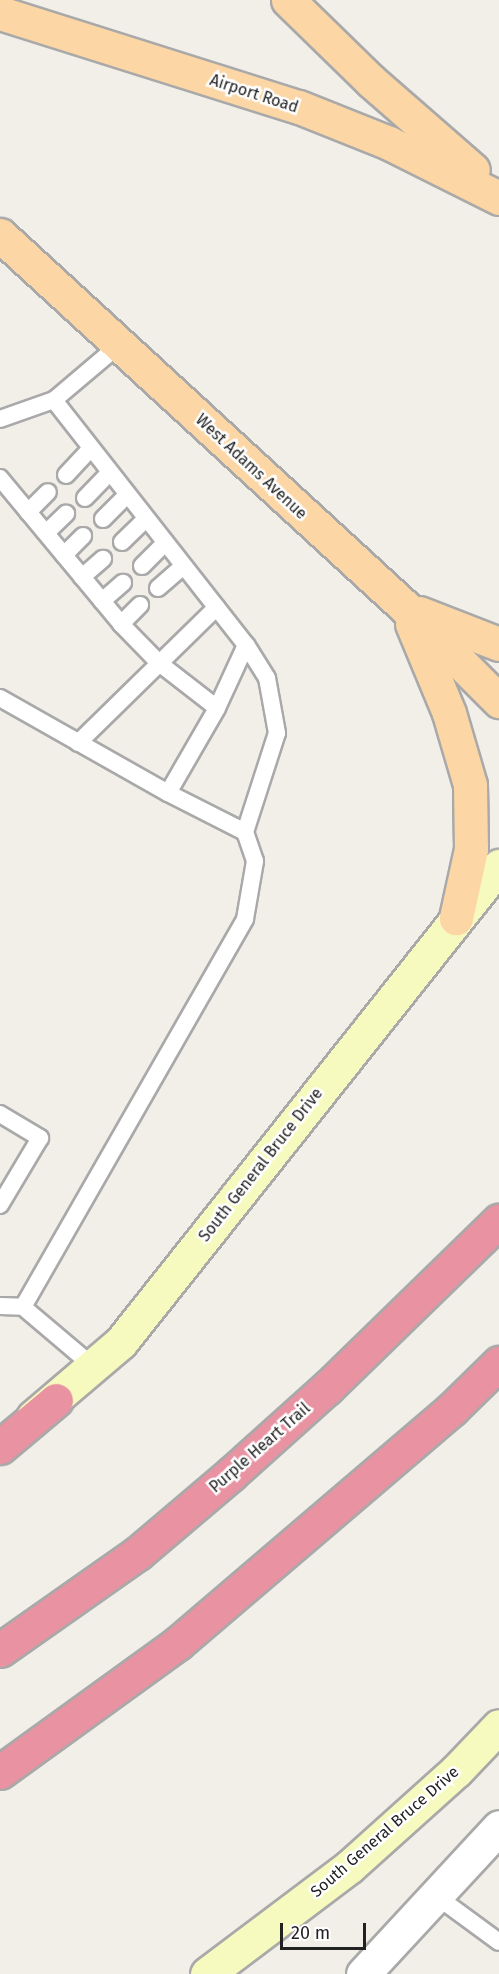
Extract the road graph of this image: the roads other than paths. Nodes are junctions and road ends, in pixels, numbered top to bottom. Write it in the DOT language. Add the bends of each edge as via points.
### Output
graph roads {
  1 [pos="288,0"];
  2 [pos="0,13"];
  3 [pos="499,193"];
  4 [pos="499,198"];
  5 [pos="2,244"];
  6 [pos="119,345"];
  7 [pos="54,400"];
  8 [pos="0,419"];
  9 [pos="90,449"];
  10 [pos="109,473"];
  11 [pos="66,475"];
  12 [pos="0,478"];
  13 [pos="48,492"];
  14 [pos="127,495"];
  15 [pos="85,498"];
  16 [pos="28,512"];
  17 [pos="66,514"];
  18 [pos="103,519"];
  19 [pos="146,519"];
  20 [pos="46,533"];
  21 [pos="83,536"];
  22 [pos="122,542"];
  23 [pos="165,543"];
  24 [pos="64,555"];
  25 [pos="103,559"];
  26 [pos="142,566"];
  27 [pos="183,566"];
  28 [pos="82,577"];
  29 [pos="123,583"];
  30 [pos="158,588"];
  31 [pos="102,601"];
  32 [pos="140,606"];
  33 [pos="217,607"];
  34 [pos="406,608"];
  35 [pos="121,624"];
  36 [pos="499,644"];
  37 [pos="246,645"];
  38 [pos="159,663"];
  39 [pos="0,698"];
  40 [pos="499,701"];
  41 [pos="217,708"];
  42 [pos="78,743"];
  43 [pos="168,793"];
  44 [pos="245,832"];
  45 [pos="499,866"];
  46 [pos="499,897"];
  47 [pos="456,918"];
  48 [pos="0,1114"];
  49 [pos="0,1205"];
  50 [pos="499,1221"];
  51 [pos="0,1306"];
  52 [pos="23,1307"];
  53 [pos="499,1363"];
  54 [pos="94,1367"];
  55 [pos="56,1400"];
  56 [pos="0,1442"];
  57 [pos="0,1447"];
  58 [pos="0,1650"];
  59 [pos="499,1726"];
  60 [pos="0,1772"];
  61 [pos="497,1832"];
  62 [pos="435,1895"];
  63 [pos="499,1942"];
  64 [pos="207,1974"];
  65 [pos="363,1974"];
  1 -- 3 [label="main road" via="371,81"];
  2 -- 4 [label="main road, Airport Road" via="299,107 389,143"];
  5 -- 6 [label="main road, West Adams Avenue"];
  6 -- 7 [label="lane"];
  6 -- 34 [label="main road, West Adams Avenue"];
  7 -- 8 [label="lane"];
  7 -- 9 [label="lane"];
  9 -- 10 [label="lane"];
  9 -- 11 [label="lane"];
  10 -- 14 [label="lane"];
  10 -- 15 [label="lane"];
  12 -- 16 [label="lane"];
  13 -- 16 [label="lane"];
  14 -- 18 [label="lane"];
  14 -- 19 [label="lane"];
  16 -- 20 [label="lane"];
  17 -- 20 [label="lane"];
  19 -- 22 [label="lane"];
  19 -- 23 [label="lane"];
  20 -- 24 [label="lane"];
  21 -- 24 [label="lane"];
  23 -- 26 [label="lane"];
  23 -- 27 [label="lane"];
  24 -- 28 [label="lane"];
  25 -- 28 [label="lane"];
  27 -- 30 [label="lane"];
  27 -- 33 [label="lane"];
  28 -- 31 [label="lane"];
  29 -- 31 [label="lane"];
  31 -- 35 [label="lane"];
  32 -- 35 [label="lane"];
  33 -- 37 [label="lane"];
  33 -- 38 [label="lane"];
  34 -- 36 [label="main road"];
  34 -- 40 [label="main road, West Adams Avenue"];
  34 -- 47 [label="main road" via="449,712 470,785 471,849"];
  35 -- 38 [label="lane"];
  37 -- 41 [label="lane"];
  37 -- 44 [label="lane" via="267,678 277,733"];
  38 -- 41 [label="lane"];
  38 -- 42 [label="lane"];
  39 -- 42 [label="lane"];
  41 -- 43 [label="lane"];
  42 -- 43 [label="lane"];
  43 -- 44 [label="lane"];
  44 -- 52 [label="lane" via="255,861 244,919"];
  45 -- 47 [label="main road, South General Bruce Drive"];
  46 -- 47 [label="main road"];
  47 -- 54 [label="main road, South General Bruce Drive" via="128,1333"];
  48 -- 49 [label="lane" via="40,1138"];
  50 -- 58 [label="highway, Purple Heart Trail" via="327,1388 231,1474 138,1553"];
  51 -- 52 [label="lane"];
  52 -- 54 [label="lane"];
  53 -- 60 [label="highway" via="452,1409 178,1643"];
  54 -- 55 [label="main road, South General Bruce Drive"];
  55 -- 56 [label="main road, South General Bruce Drive"];
  55 -- 57 [label="highway"];
  59 -- 64 [label="main road, South General Bruce Drive" via="456,1772 349,1867"];
  61 -- 62 [label="street"];
  62 -- 63 [label="lane"];
  62 -- 65 [label="street"];
}
